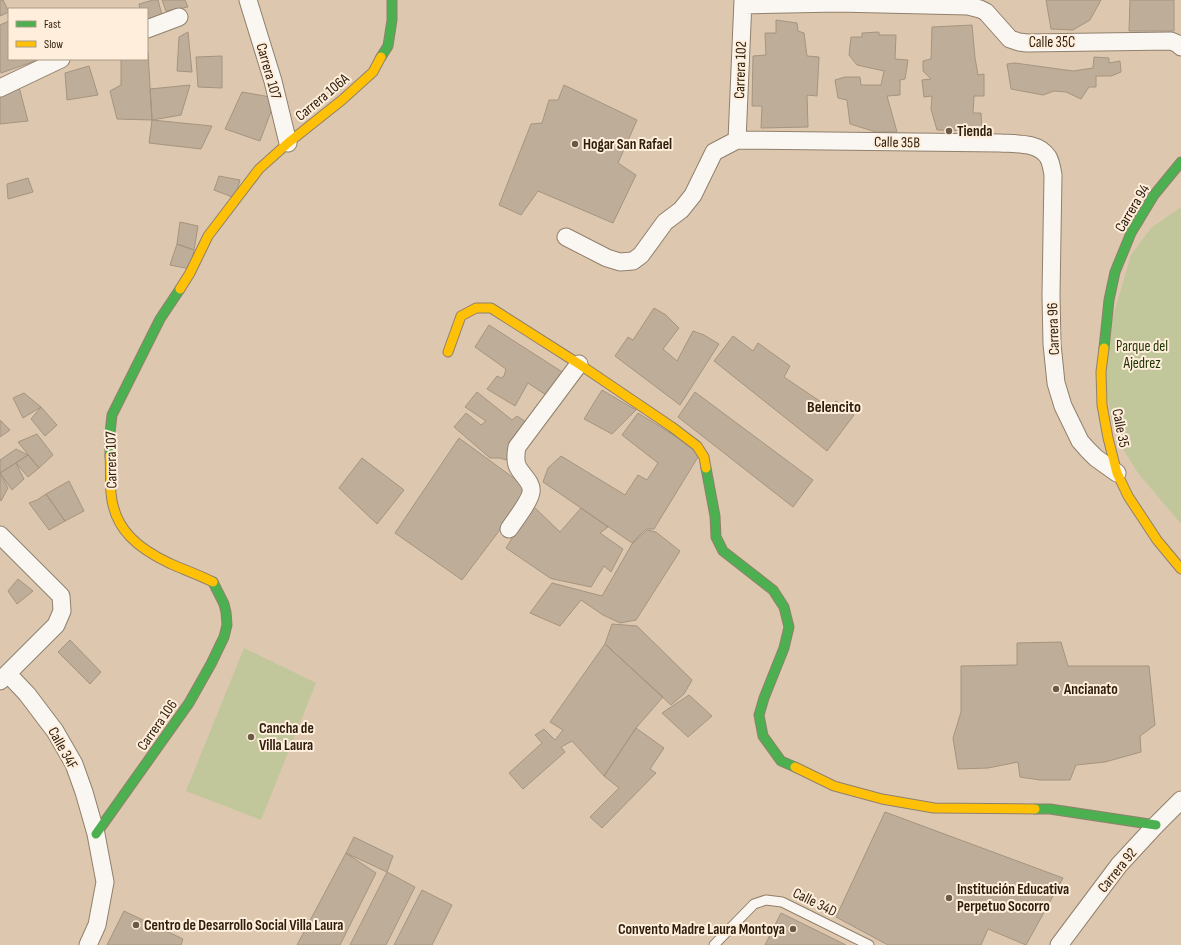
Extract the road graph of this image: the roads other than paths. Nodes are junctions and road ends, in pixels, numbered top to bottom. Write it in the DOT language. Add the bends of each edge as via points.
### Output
graph roads {
  1 [pos="248,0"];
  2 [pos="392,0"];
  3 [pos="743,2"];
  4 [pos="179,17"];
  5 [pos="148,29"];
  6 [pos="1181,47"];
  7 [pos="59,60"];
  8 [pos="0,88"];
  9 [pos="737,140"];
  10 [pos="288,143"];
  11 [pos="1050,162"];
  12 [pos="1181,162"];
  13 [pos="237,199"];
  14 [pos="566,237"];
  15 [pos="1115,272"];
  16 [pos="448,352"];
  17 [pos="579,364"];
  18 [pos="1117,473"];
  19 [pos="509,529"];
  20 [pos="0,535"];
  21 [pos="1180,566"];
  22 [pos="227,625"];
  23 [pos="4,678"];
  24 [pos="1181,800"];
  25 [pos="1156,825"];
  26 [pos="96,834"];
  27 [pos="88,945"];
  28 [pos="714,945"];
  29 [pos="869,945"];
  30 [pos="1059,945"];
  1 -- 10 [label="street, Carrera 107" via="273,81"];
  2 -- 10 [label="street, Carrera 106A" via="388,46 373,72"];
  3 -- 6 [label="street, Calle 35C" via="968,6 986,12 1010,39 1019,42 1171,41"];
  3 -- 9 [label="street, Carrera 102"];
  4 -- 5 [label="street"];
  7 -- 8 [label="street"];
  9 -- 11 [label="street, Calle 35B" via="1024,144 1040,150"];
  9 -- 14 [label="street" via="714,152 693,194 681,210 665,222 641,255 633,261 620,262 607,258"];
  10 -- 13 [label="street, Carrera 106A" via="260,169"];
  11 -- 18 [label="street, Carrera 96" via="1053,175 1052,337 1056,383 1063,406 1080,440 1096,458"];
  12 -- 15 [label="street, Carrera 94" via="1154,195 1131,233"];
  13 -- 22 [label="street, Carrera 107" via="208,236 190,273 160,319 112,415 110,433 111,494 117,519 129,536 142,548 213,582 224,604"];
  15 -- 18 [label="street, Calle 35" via="1101,372 1102,405"];
  16 -- 17 [label="street" via="461,316 476,308 491,308"];
  17 -- 19 [label="street" via="518,447 517,465 532,489"];
  17 -- 25 [label="street" via="697,446 704,457 715,516 716,537 723,551 773,590 784,607 789,627 784,648 759,715 763,736 781,761 834,786 882,799 934,808 1050,810"];
  18 -- 21 [label="street, Calle 35" via="1128,496 1157,540"];
  20 -- 23 [label="street" via="61,596 62,611 56,625"];
  22 -- 26 [label="street, Carrera 106" via="211,664 189,703"];
  23 -- 26 [label="street, Calle 34F" via="27,694 56,731 74,764"];
  24 -- 25 [label="street, Carrera 92"];
  25 -- 30 [label="street, Carrera 92" via="1119,865"];
  26 -- 27 [label="street, Calle 34F" via="105,882 97,925"];
  28 -- 29 [label="lane, Calle 34D" via="754,904 766,900 782,902"];
}
